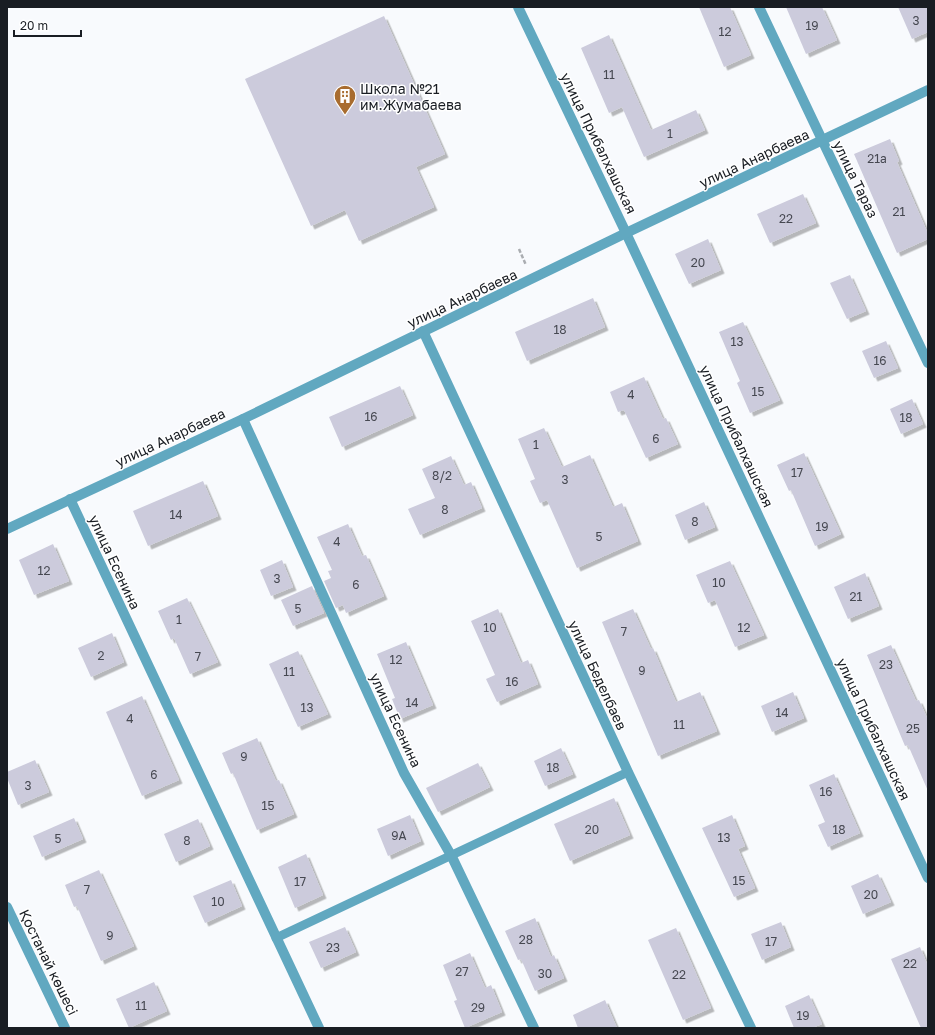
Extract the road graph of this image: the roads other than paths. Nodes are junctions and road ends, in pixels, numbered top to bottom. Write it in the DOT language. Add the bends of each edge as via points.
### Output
graph roads {
  1 [pos="518,7"];
  2 [pos="759,7"];
  3 [pos="928,90"];
  4 [pos="822,141"];
  5 [pos="626,233"];
  6 [pos="423,331"];
  7 [pos="928,363"];
  8 [pos="244,419"];
  9 [pos="70,499"];
  10 [pos="7,529"];
  11 [pos="628,772"];
  12 [pos="452,857"];
  13 [pos="928,878"];
  14 [pos="8,911"];
  15 [pos="276,938"];
  16 [pos="65,1028"];
  17 [pos="319,1028"];
  18 [pos="534,1028"];
  19 [pos="752,1028"];
  1 -- 5 [label="street, улица Прибалхашская"];
  2 -- 4 [label="street, улица Тараз"];
  3 -- 4 [label="street, улица Анарбаева"];
  4 -- 5 [label="street, улица Анарбаева"];
  4 -- 7 [label="street, улица Тараз"];
  5 -- 6 [label="street, улица Анарбаева"];
  5 -- 13 [label="street, улица Прибалхашская"];
  6 -- 8 [label="street, улица Анарбаева"];
  6 -- 11 [label="street, улица Беделбаев"];
  8 -- 9 [label="street, улица Анарбаева"];
  8 -- 12 [label="street, улица Есенина" via="404,773"];
  9 -- 10 [label="street, улица Анарбаева"];
  9 -- 15 [label="street, улица Есенина"];
  11 -- 12 [label="lane"];
  11 -- 19 [label="street, улица Беделбаев"];
  12 -- 15 [label="lane"];
  12 -- 18 [label="street, улица Есенина"];
  14 -- 16 [label="street, Қостанай көшесі"];
  15 -- 17 [label="street, улица Есенина"];
}
